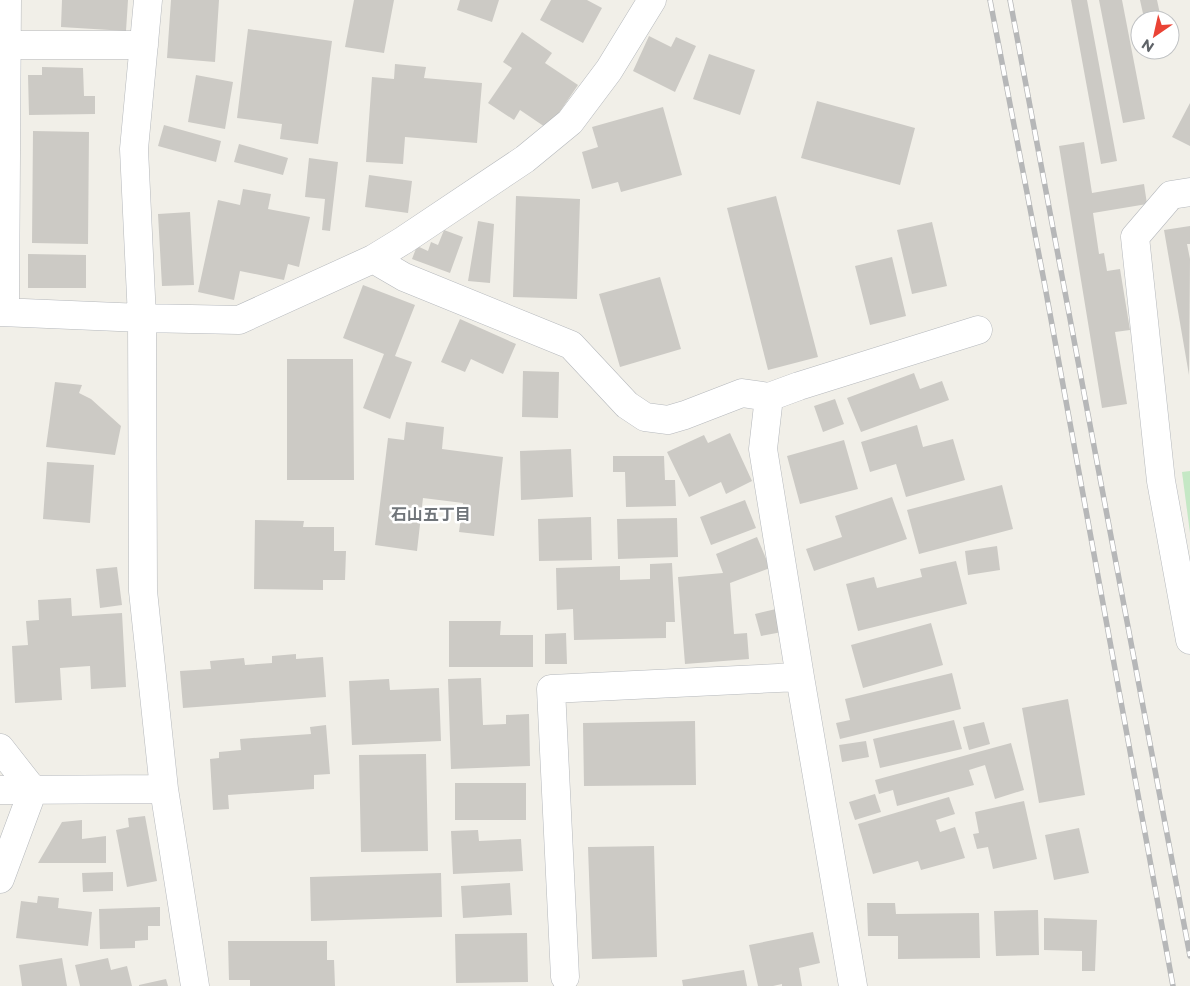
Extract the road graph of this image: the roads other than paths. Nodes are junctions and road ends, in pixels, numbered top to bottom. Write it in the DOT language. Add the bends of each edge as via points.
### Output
graph roads {
  1 [pos="7,0"];
  2 [pos="148,0"];
  3 [pos="652,0"];
  4 [pos="3,45"];
  5 [pos="144,45"];
  6 [pos="1190,192"];
  7 [pos="373,259"];
  8 [pos="3,312"];
  9 [pos="142,318"];
  10 [pos="978,330"];
  11 [pos="769,397"];
  12 [pos="1190,640"];
  13 [pos="800,677"];
  14 [pos="0,748"];
  15 [pos="164,789"];
  16 [pos="0,790"];
  17 [pos="33,790"];
  18 [pos="0,879"];
  19 [pos="565,977"];
  20 [pos="195,986"];
  21 [pos="853,986"];
  1 -- 4 [label="street"];
  2 -- 5 [label="street"];
  3 -- 7 [label="street" via="609,70 570,122 525,159"];
  4 -- 5 [label="street"];
  4 -- 8 [label="street"];
  5 -- 9 [label="street" via="134,149"];
  6 -- 12 [label="street" via="1171,195 1135,237 1162,481"];
  7 -- 9 [label="street" via="239,320"];
  7 -- 11 [label="street" via="404,277 571,345 627,405 645,417 668,420 742,393"];
  8 -- 9 [label="street"];
  9 -- 15 [label="street" via="143,591"];
  10 -- 11 [label="street"];
  11 -- 13 [label="street" via="763,449"];
  13 -- 19 [label="street" via="551,690"];
  13 -- 21 [label="street"];
  14 -- 17 [label="street"];
  15 -- 17 [label="street"];
  15 -- 20 [label="street"];
  16 -- 17 [label="street"];
  17 -- 18 [label="street"];
}
